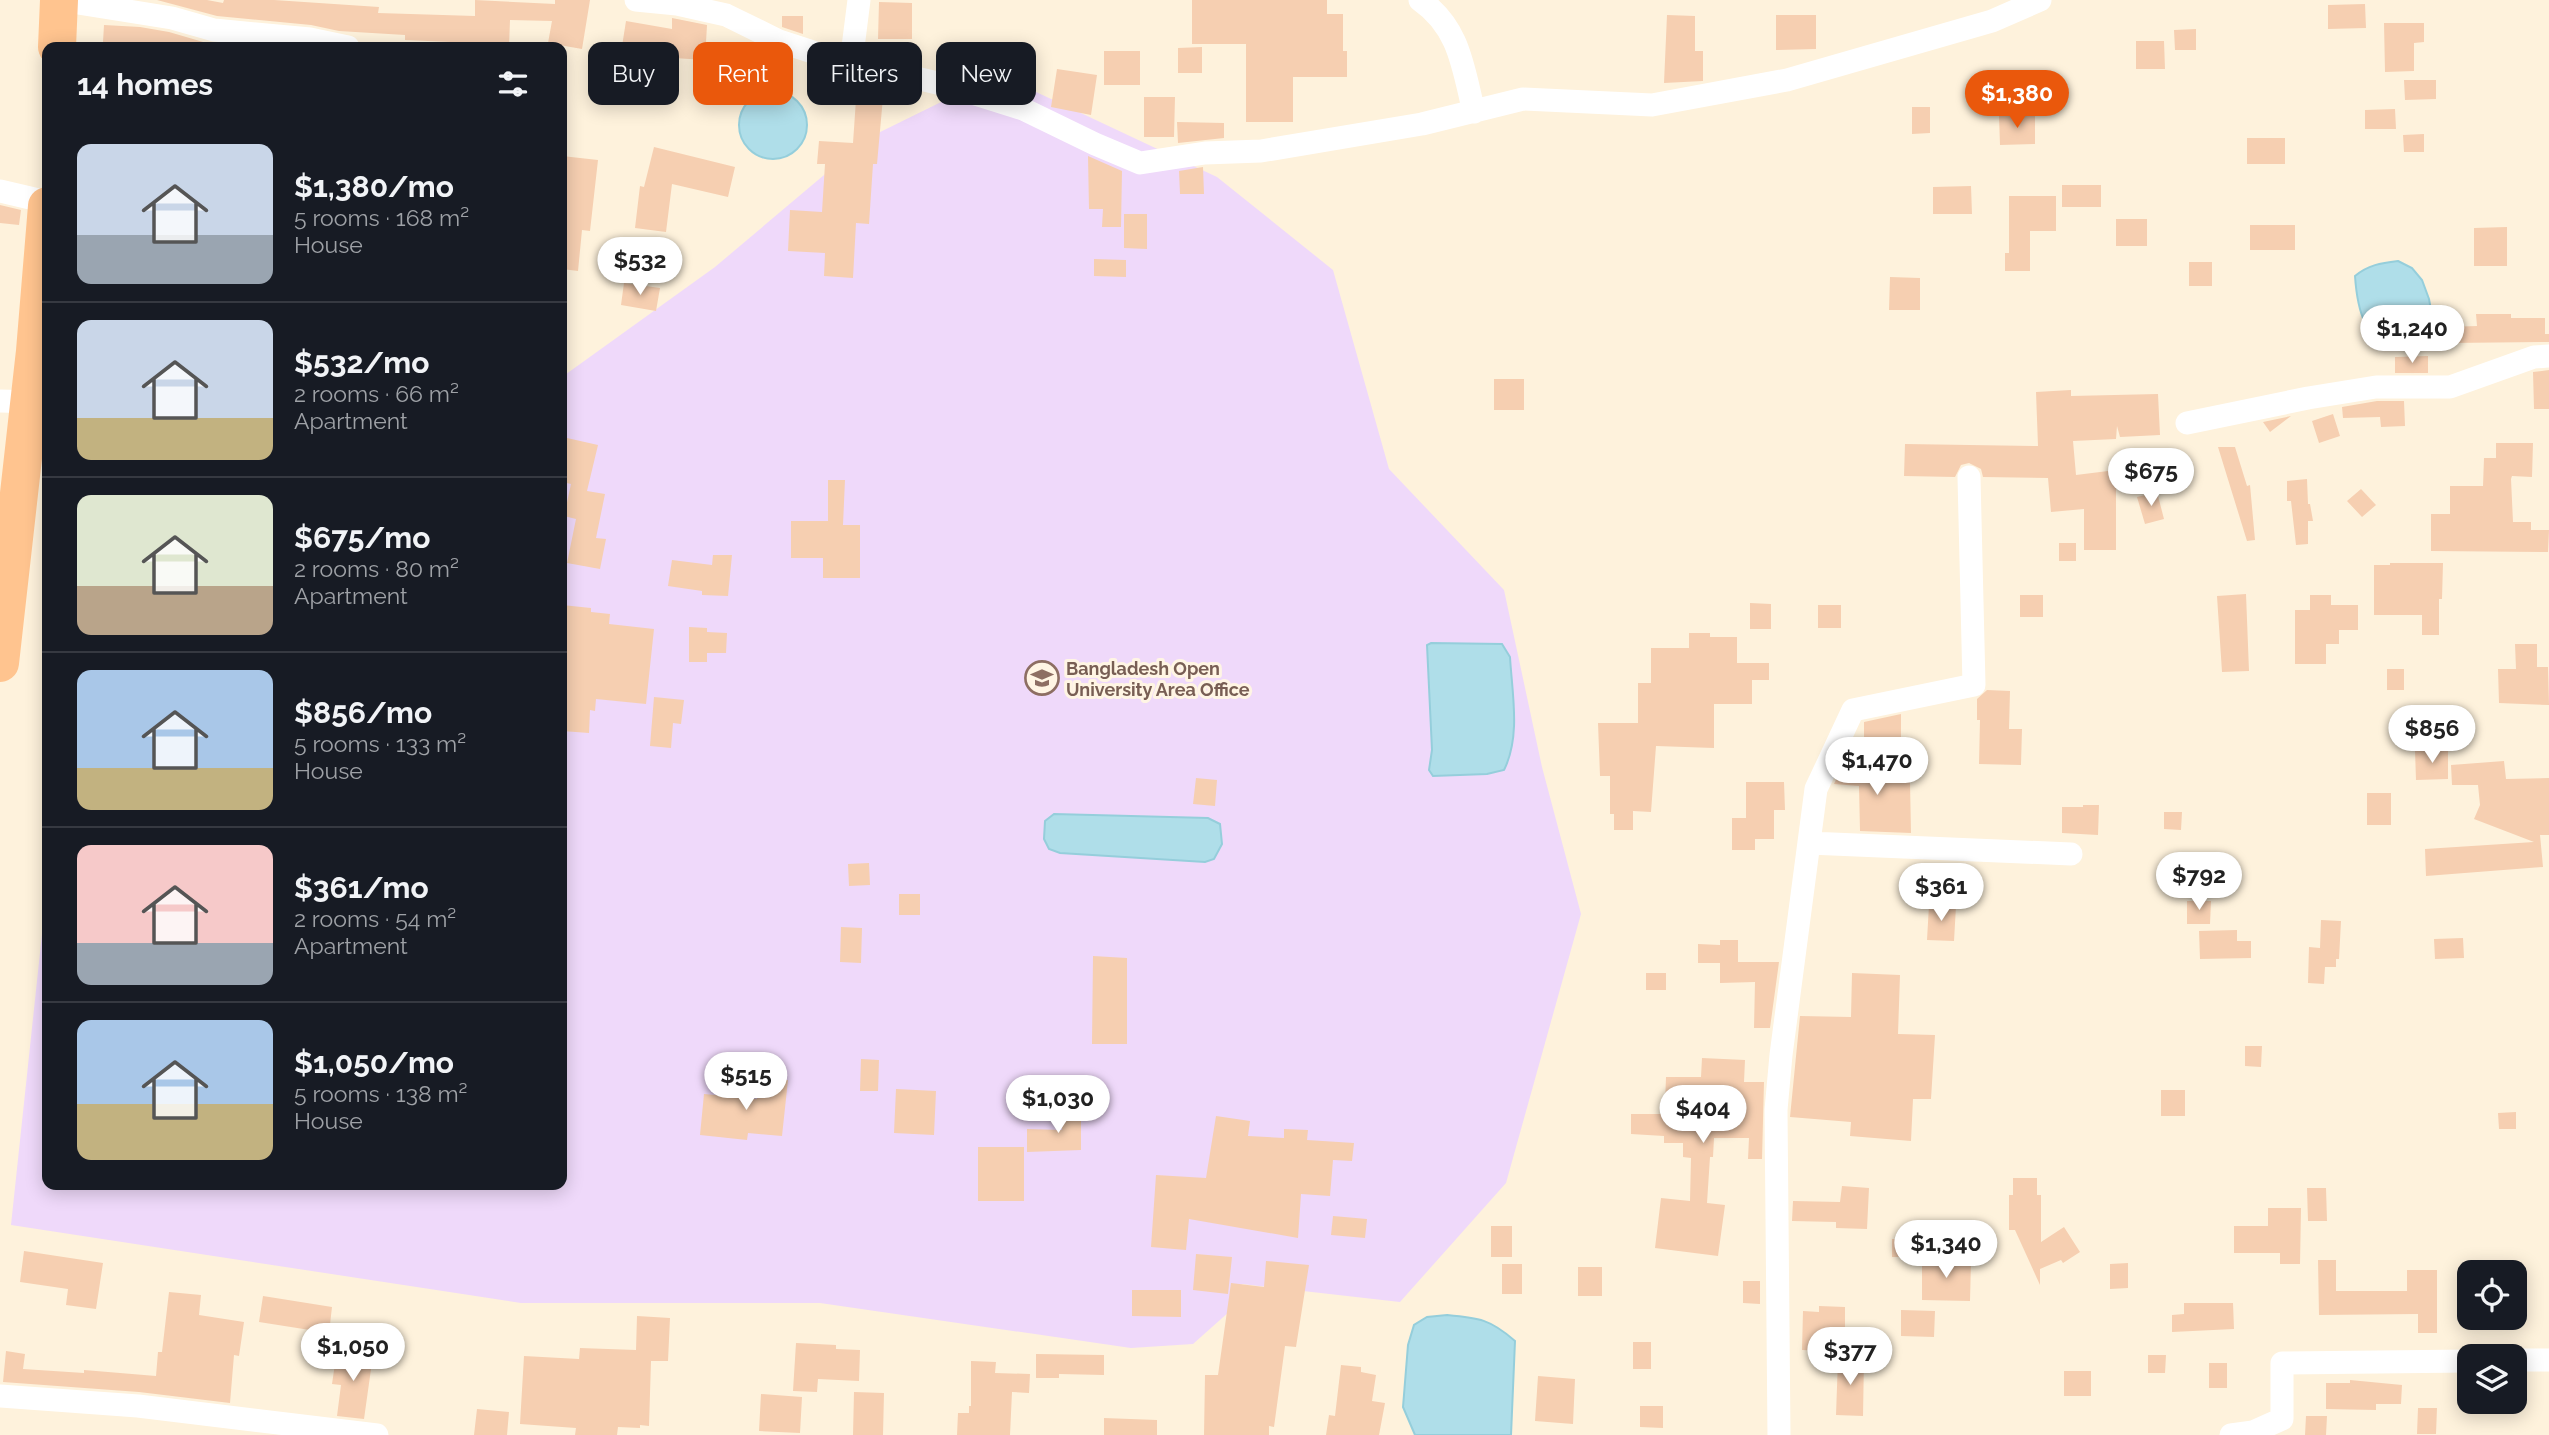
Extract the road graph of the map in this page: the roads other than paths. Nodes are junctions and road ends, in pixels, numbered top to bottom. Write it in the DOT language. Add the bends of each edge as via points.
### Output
graph roads {
  1 [pos="59,0"];
  2 [pos="636,0"];
  3 [pos="859,0"];
  4 [pos="1420,0"];
  5 [pos="2040,0"];
  6 [pos="57,42"];
  7 [pos="324,42"];
  8 [pos="854,42"];
  9 [pos="807,50"];
  10 [pos="922,79"];
  11 [pos="1474,112"];
  12 [pos="0,191"];
  13 [pos="42,203"];
  14 [pos="42,251"];
  15 [pos="2549,356"];
  16 [pos="26,401"];
  17 [pos="2187,423"];
  18 [pos="1969,477"];
  19 [pos="0,663"];
  20 [pos="1809,843"];
  21 [pos="2071,854"];
  22 [pos="2527,1360"];
  23 [pos="2549,1360"];
  24 [pos="2457,1361"];
  25 [pos="0,1396"];
  26 [pos="377,1435"];
  27 [pos="1779,1435"];
  28 [pos="2231,1435"];
  1 -- 6 [label="highway"];
  1 -- 7 [label="street" via="172,18 214,30"];
  2 -- 9 [label="street" via="726,15"];
  3 -- 8 [label="street"];
  4 -- 11 [label="street" via="1437,12 1460,49"];
  5 -- 11 [label="street" via="1992,21 1787,80 1652,105 1523,99"];
  10 -- 11 [label="street" via="1023,108 1140,163 1205,153 1261,152"];
  12 -- 13 [label="street"];
  14 -- 16 [label="highway"];
  15 -- 17 [label="street" via="2534,357 2450,387 2376,387"];
  16 -- 19 [label="highway"];
  18 -- 20 [label="street" via="1974,685 1853,710 1816,789"];
  20 -- 21 [label="street"];
  20 -- 27 [label="street" via="1776,1110"];
  22 -- 23 [label="street"];
  24 -- 28 [label="street" via="2282,1363 2282,1419 2253,1432"];
  25 -- 26 [label="street" via="138,1406"];
}
